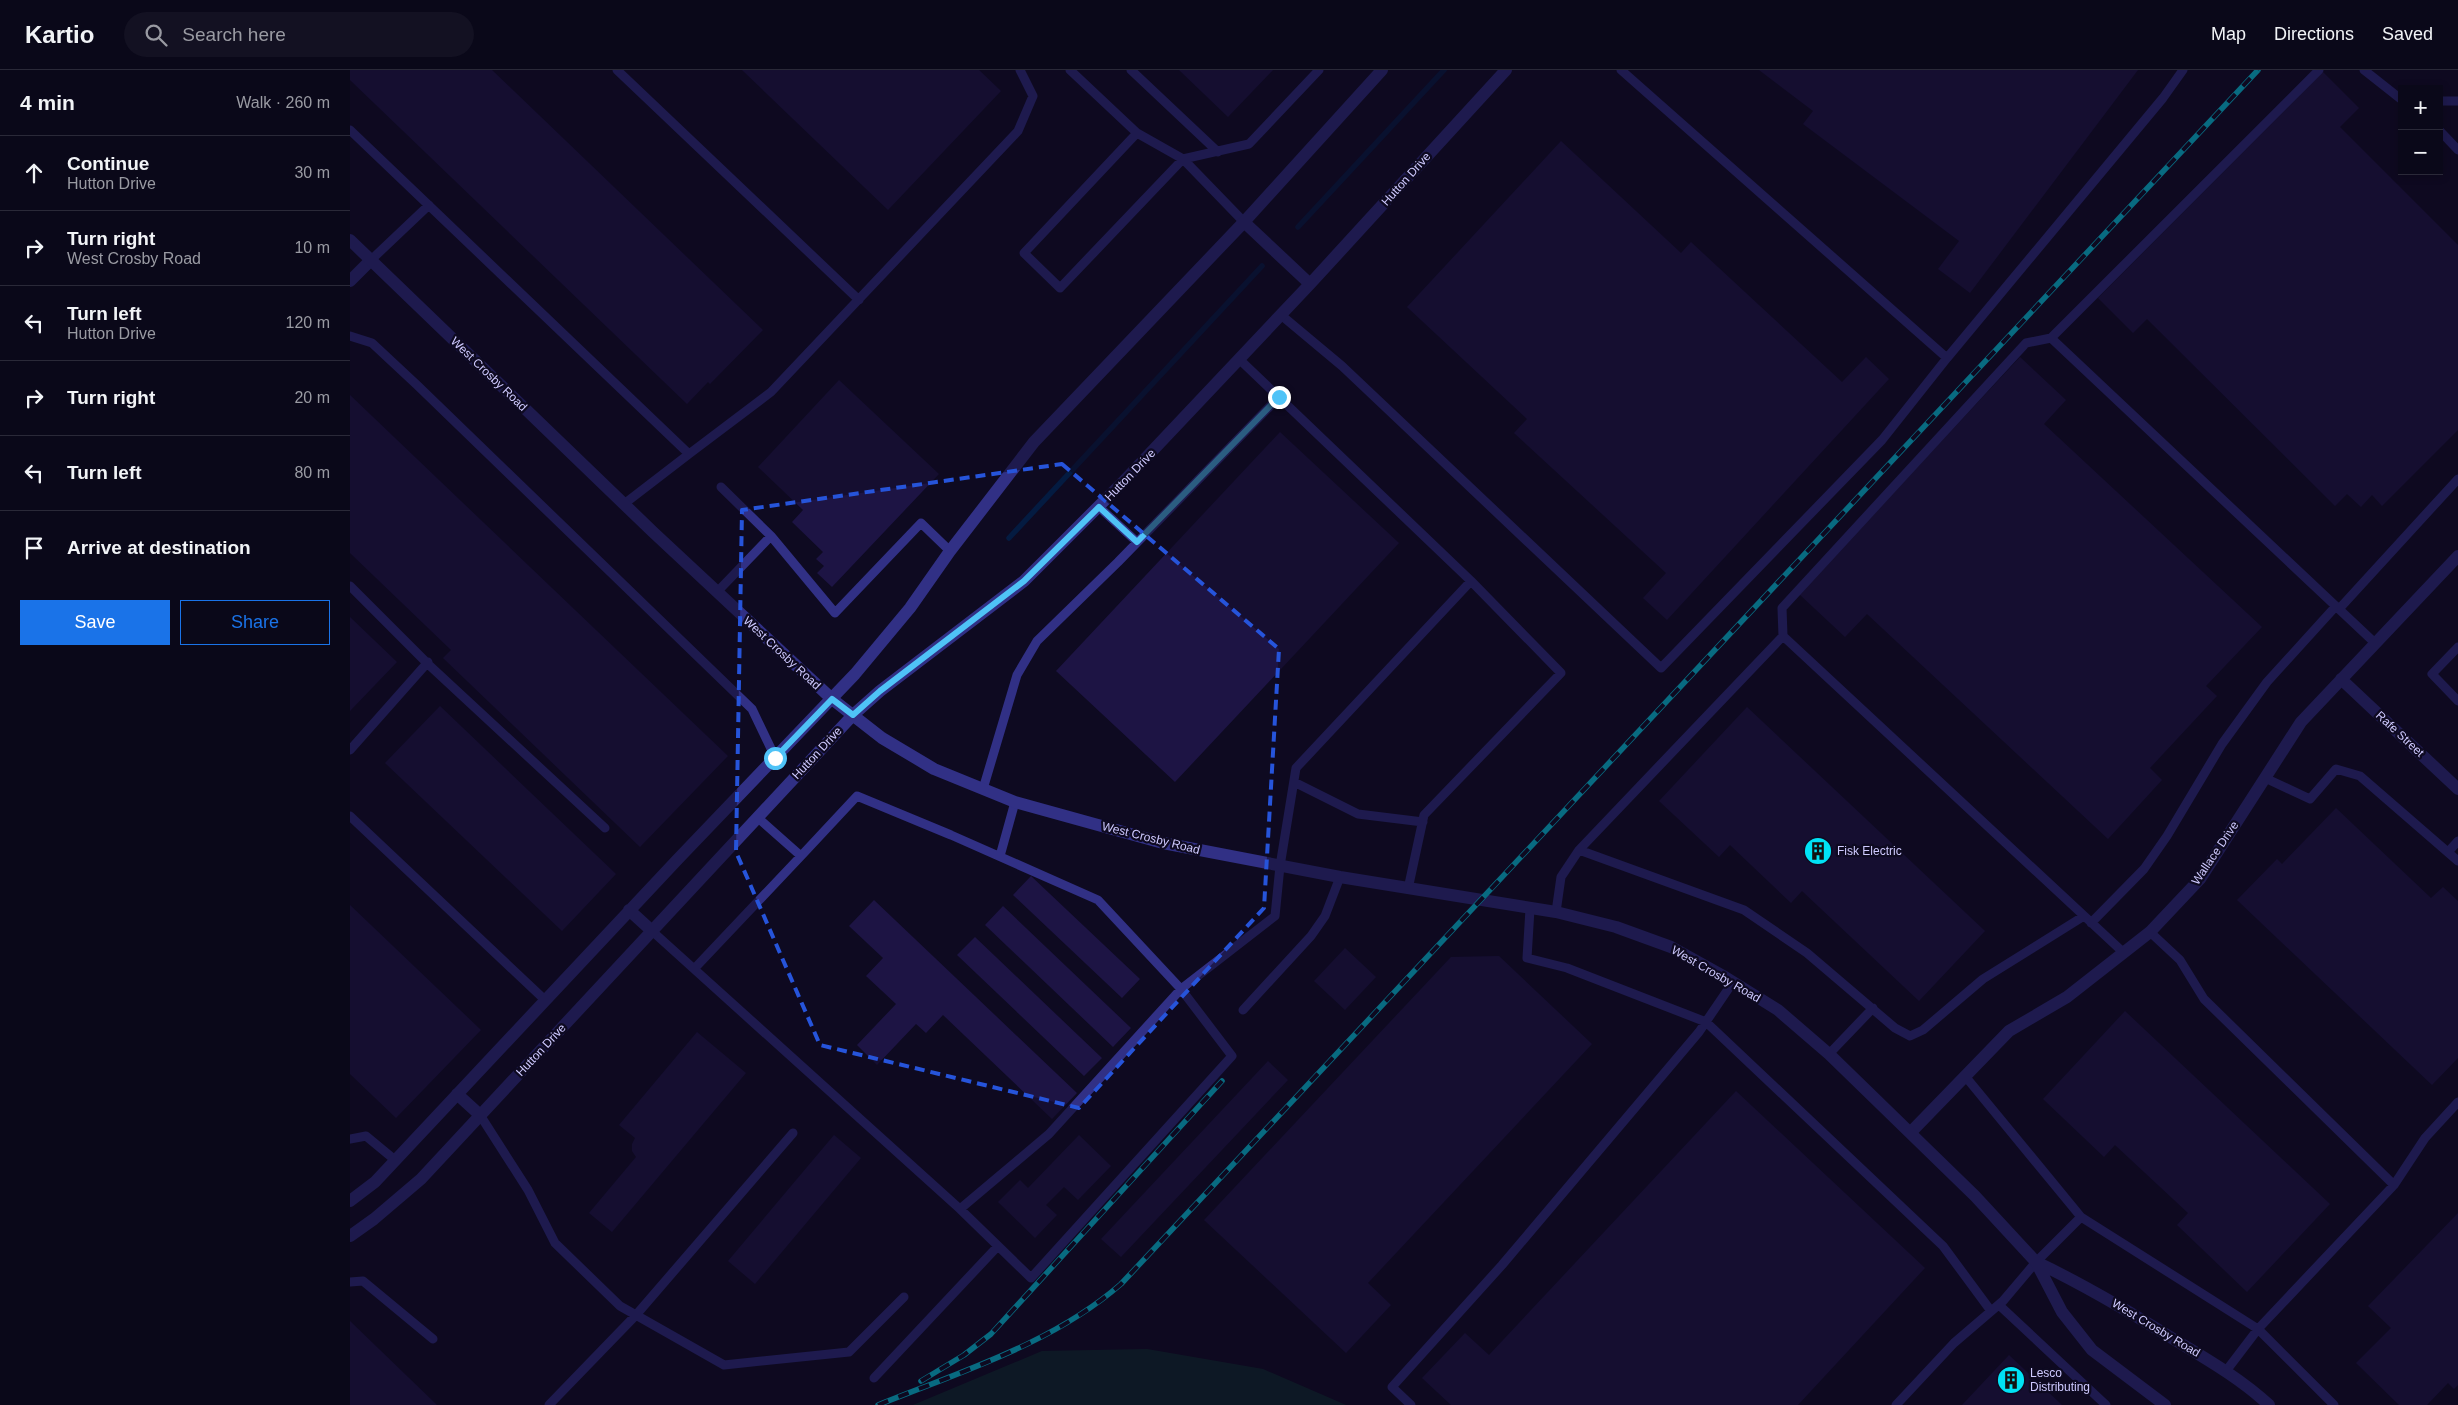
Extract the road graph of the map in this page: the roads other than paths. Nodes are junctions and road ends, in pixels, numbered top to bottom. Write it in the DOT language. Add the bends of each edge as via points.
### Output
graph roads {
  1 [pos="617,70"];
  2 [pos="1020,70"];
  3 [pos="1070,70"];
  4 [pos="1131,70"];
  5 [pos="1319,70"];
  6 [pos="1382,70"];
  7 [pos="1506,70"];
  8 [pos="1621,70"];
  9 [pos="2183,70"];
  10 [pos="2319,70"];
  11 [pos="2364,70"];
  12 [pos="2398,97"];
  13 [pos="2443,101"];
  14 [pos="2458,101"];
  15 [pos="350,130"];
  16 [pos="1137,133"];
  17 [pos="2443,134"];
  18 [pos="2458,150"];
  19 [pos="1218,152"];
  20 [pos="1183,160"];
  21 [pos="429,205"];
  22 [pos="1244,222"];
  23 [pos="350,240"];
  24 [pos="370,260"];
  25 [pos="350,281"];
  26 [pos="1310,284"];
  27 [pos="859,300"];
  28 [pos="1281,315"];
  29 [pos="350,336"];
  30 [pos="2051,338"];
  31 [pos="1947,358"];
  32 [pos="1239,359"];
  33 [pos="1279,397"];
  34 [pos="689,454"];
  35 [pos="2458,479"];
  36 [pos="721,487"];
  37 [pos="624,504"];
  38 [pos="1099,507"];
  39 [pos="771,536"];
  40 [pos="1137,542"];
  41 [pos="950,551"];
  42 [pos="2458,556"];
  43 [pos="1471,580"];
  44 [pos="350,586"];
  45 [pos="717,592"];
  46 [pos="2337,607"];
  47 [pos="1783,636"];
  48 [pos="2375,643"];
  49 [pos="2458,647"];
  50 [pos="428,662"];
  51 [pos="2341,679"];
  52 [pos="832,699"];
  53 [pos="2458,702"];
  54 [pos="853,715"];
  55 [pos="350,750"];
  56 [pos="775,758"];
  57 [pos="2265,778"];
  58 [pos="1294,782"];
  59 [pos="983,789"];
  60 [pos="2458,790"];
  61 [pos="1015,802"];
  62 [pos="350,816"];
  63 [pos="758,817"];
  64 [pos="1423,822"];
  65 [pos="604,828"];
  66 [pos="2458,841"];
  67 [pos="1580,850"];
  68 [pos="2448,852"];
  69 [pos="801,856"];
  70 [pos="1000,856"];
  71 [pos="2458,861"];
  72 [pos="1280,866"];
  73 [pos="1340,877"];
  74 [pos="1408,889"];
  75 [pos="1530,909"];
  76 [pos="630,910"];
  77 [pos="1556,912"];
  78 [pos="2084,916"];
  79 [pos="2092,923"];
  80 [pos="652,931"];
  81 [pos="2150,932"];
  82 [pos="2124,953"];
  83 [pos="694,969"];
  84 [pos="1733,982"];
  85 [pos="1181,989"];
  86 [pos="545,1000"];
  87 [pos="1873,1008"];
  88 [pos="1243,1010"];
  89 [pos="1706,1022"];
  90 [pos="1829,1054"];
  91 [pos="1966,1076"];
  92 [pos="457,1094"];
  93 [pos="2458,1102"];
  94 [pos="480,1115"];
  95 [pos="1911,1132"];
  96 [pos="793,1133"];
  97 [pos="350,1138"];
  98 [pos="395,1160"];
  99 [pos="2394,1185"];
  100 [pos="350,1201"];
  101 [pos="960,1209"];
  102 [pos="2081,1217"];
  103 [pos="350,1236"];
  104 [pos="998,1246"];
  105 [pos="2036,1262"];
  106 [pos="350,1282"];
  107 [pos="904,1297"];
  108 [pos="1999,1305"];
  109 [pos="1991,1311"];
  110 [pos="636,1315"];
  111 [pos="2258,1330"];
  112 [pos="433,1339"];
  113 [pos="2226,1371"];
  114 [pos="874,1378"];
  115 [pos="549,1405"];
  116 [pos="1411,1405"];
  117 [pos="1896,1405"];
  118 [pos="2106,1405"];
  119 [pos="2165,1405"];
  120 [pos="2269,1405"];
  121 [pos="2334,1405"];
  1 -- 27 [label="lane"];
  2 -- 27 [label="lane" via="1033,96 1018,131"];
  3 -- 16 [label="lane"];
  4 -- 19 [label="lane"];
  5 -- 19 [label="lane" via="1249,144"];
  6 -- 22 [label="street"];
  7 -- 26 [label="street, Hutton Drive"];
  8 -- 31 [label="lane"];
  9 -- 31 [label="lane" via="2151,113"];
  10 -- 30 [label="lane"];
  11 -- 12 [label="lane"];
  13 -- 14 [label="lane"];
  15 -- 21 [label="lane"];
  16 -- 20 [label="lane"];
  16 -- 20 [label="lane" via="1024,253 1060,288"];
  17 -- 18 [label="lane"];
  19 -- 20 [label="lane"];
  20 -- 22 [label="lane"];
  21 -- 24 [label="lane"];
  21 -- 34 [label="lane"];
  22 -- 26 [label="street"];
  22 -- 41 [label="street" via="1034,442"];
  23 -- 24 [label="street, West Crosby Road"];
  24 -- 25 [label="street"];
  24 -- 37 [label="street, West Crosby Road"];
  26 -- 28 [label="street, Hutton Drive"];
  27 -- 34 [label="lane" via="771,392"];
  28 -- 31 [label="lane" via="1342,366 1661,668 1882,440"];
  28 -- 32 [label="street, Hutton Drive"];
  29 -- 56 [label="lane" via="372,343 398,367 752,709"];
  30 -- 46 [label="lane"];
  30 -- 47 [label="lane" via="2026,343 1782,608"];
  32 -- 33 [label="lane"];
  32 -- 38 [label="street, Hutton Drive"];
  33 -- 40 [label="lane"];
  33 -- 43 [label="lane"];
  34 -- 37 [label="lane"];
  35 -- 46 [label="lane"];
  36 -- 39 [label="lane"];
  37 -- 45 [label="street, West Crosby Road"];
  38 -- 40 [label="lane"];
  38 -- 54 [label="street, Hutton Drive" via="1024,581"];
  39 -- 41 [label="lane" via="835,613 921,523"];
  39 -- 45 [label="lane"];
  40 -- 59 [label="lane" via="1037,641 1017,675"];
  41 -- 52 [label="street" via="910,608"];
  42 -- 48 [label="street, Wallace Drive"];
  43 -- 58 [label="lane" via="1296,768"];
  43 -- 64 [label="lane" via="1561,673 1424,815"];
  44 -- 50 [label="lane"];
  45 -- 52 [label="street, West Crosby Road"];
  46 -- 48 [label="lane"];
  46 -- 79 [label="lane" via="2261,690 2222,744 2144,869"];
  47 -- 67 [label="lane"];
  47 -- 78 [label="lane"];
  48 -- 51 [label="street, Wallace Drive"];
  49 -- 53 [label="lane" via="2432,674"];
  50 -- 55 [label="lane"];
  50 -- 65 [label="lane"];
  51 -- 57 [label="street, Wallace Drive" via="2301,722"];
  51 -- 60 [label="street, Rafe Street"];
  52 -- 54 [label="street, West Crosby Road"];
  52 -- 56 [label="street"];
  54 -- 59 [label="street, West Crosby Road" via="882,738 934,769"];
  54 -- 63 [label="street, Hutton Drive"];
  56 -- 76 [label="street"];
  57 -- 68 [label="lane" via="2310,799 2336,769 2360,776"];
  57 -- 81 [label="street, Wallace Drive" via="2200,879"];
  58 -- 64 [label="lane" via="1358,814"];
  58 -- 72 [label="lane"];
  59 -- 61 [label="street, West Crosby Road"];
  61 -- 70 [label="lane"];
  61 -- 72 [label="street, West Crosby Road" via="1163,843"];
  62 -- 86 [label="lane"];
  63 -- 69 [label="lane"];
  63 -- 80 [label="street, Hutton Drive"];
  64 -- 74 [label="lane"];
  66 -- 68 [label="lane"];
  67 -- 77 [label="lane" via="1561,877"];
  67 -- 87 [label="lane" via="1744,910 1807,953"];
  68 -- 71 [label="lane"];
  69 -- 70 [label="lane" via="857,796"];
  69 -- 83 [label="lane"];
  70 -- 85 [label="lane" via="1098,900"];
  72 -- 73 [label="street, West Crosby Road"];
  72 -- 85 [label="lane" via="1275,916"];
  73 -- 74 [label="street, West Crosby Road"];
  73 -- 88 [label="lane" via="1325,916"];
  74 -- 75 [label="street, West Crosby Road"];
  75 -- 77 [label="street, West Crosby Road"];
  75 -- 89 [label="lane" via="1527,958 1567,968"];
  76 -- 80 [label="street"];
  76 -- 86 [label="street"];
  77 -- 84 [label="street, West Crosby Road" via="1616,927 1671,947"];
  78 -- 79 [label="lane"];
  78 -- 87 [label="lane" via="1983,979 1923,1030 1910,1036 1895,1028"];
  79 -- 82 [label="lane"];
  80 -- 83 [label="lane"];
  80 -- 94 [label="street, Hutton Drive"];
  81 -- 82 [label="street, Wallace Drive"];
  81 -- 99 [label="lane" via="2180,960 2204,999"];
  82 -- 91 [label="street, Wallace Drive" via="2067,997 2009,1031"];
  83 -- 101 [label="lane"];
  84 -- 89 [label="lane"];
  84 -- 90 [label="street, West Crosby Road" via="1778,1010"];
  85 -- 101 [label="lane" via="1049,1134"];
  85 -- 104 [label="lane" via="1232,1056 1031,1278"];
  86 -- 92 [label="street"];
  87 -- 90 [label="lane"];
  89 -- 109 [label="lane" via="1943,1246"];
  89 -- 116 [label="lane" via="1502,1265 1392,1386"];
  90 -- 95 [label="street, West Crosby Road"];
  91 -- 95 [label="street, Wallace Drive"];
  91 -- 102 [label="lane"];
  92 -- 94 [label="street"];
  92 -- 98 [label="street"];
  93 -- 99 [label="lane" via="2425,1138"];
  94 -- 103 [label="street, Hutton Drive" via="421,1179"];
  94 -- 110 [label="lane" via="528,1190 555,1243 620,1306"];
  95 -- 105 [label="street, West Crosby Road"];
  96 -- 110 [label="lane"];
  97 -- 98 [label="lane" via="366,1136"];
  98 -- 100 [label="street" via="375,1182"];
  99 -- 111 [label="lane"];
  101 -- 104 [label="lane"];
  102 -- 105 [label="lane"];
  102 -- 111 [label="lane"];
  104 -- 114 [label="lane"];
  105 -- 108 [label="lane"];
  105 -- 113 [label="street, West Crosby Road" via="2098,1293"];
  105 -- 119 [label="street, West Crosby Road" via="2062,1312 2092,1350"];
  106 -- 112 [label="lane" via="363,1281"];
  107 -- 110 [label="lane" via="849,1352 724,1365"];
  108 -- 109 [label="lane"];
  108 -- 118 [label="lane"];
  109 -- 117 [label="lane" via="1954,1343"];
  110 -- 115 [label="lane"];
  111 -- 113 [label="lane"];
  111 -- 121 [label="lane"];
  113 -- 120 [label="street, West Crosby Road"];
}
